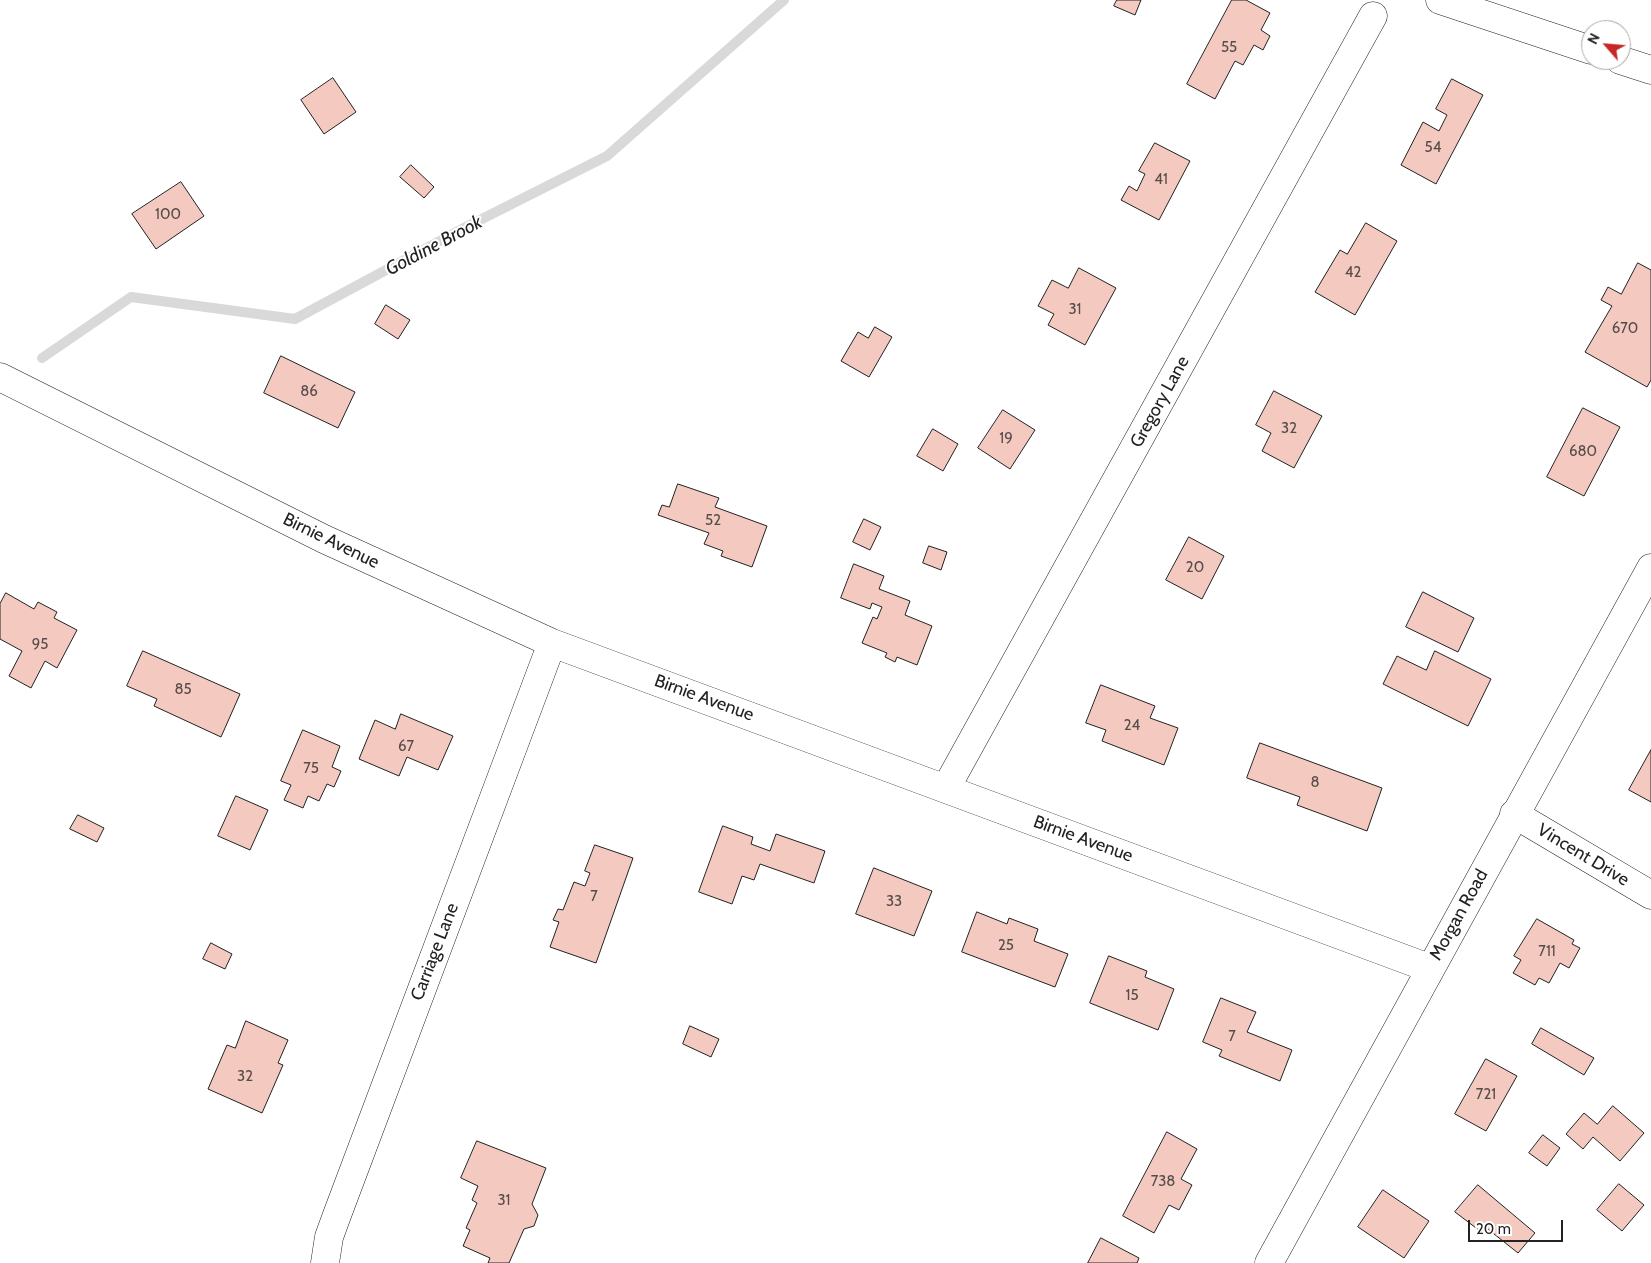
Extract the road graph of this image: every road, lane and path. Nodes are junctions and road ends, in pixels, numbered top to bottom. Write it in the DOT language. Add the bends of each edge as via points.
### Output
graph roads {
  1 [pos="1440,0"];
  2 [pos="1373,16"];
  3 [pos="1581,47"];
  4 [pos="1631,64"];
  5 [pos="1651,70"];
  6 [pos="0,377"];
  7 [pos="1651,568"];
  8 [pos="552,644"];
  9 [pos="946,788"];
  10 [pos="1514,814"];
  11 [pos="1651,896"];
  12 [pos="1429,968"];
  13 [pos="325,1263"];
  14 [pos="1268,1263"];
  1 -- 3 [label="street"];
  2 -- 9 [label="street, Gregory Lane"];
  4 -- 5 [label="street"];
  6 -- 8 [label="street, Birnie Avenue" via="324,539"];
  7 -- 10 [label="street, Morgan Road"];
  8 -- 9 [label="street, Birnie Avenue"];
  8 -- 13 [label="street, Carriage Lane" via="337,1215"];
  9 -- 12 [label="street, Birnie Avenue"];
  10 -- 11 [label="street, Vincent Drive"];
  10 -- 12 [label="street, Morgan Road"];
  12 -- 14 [label="street, Morgan Road"];
}
